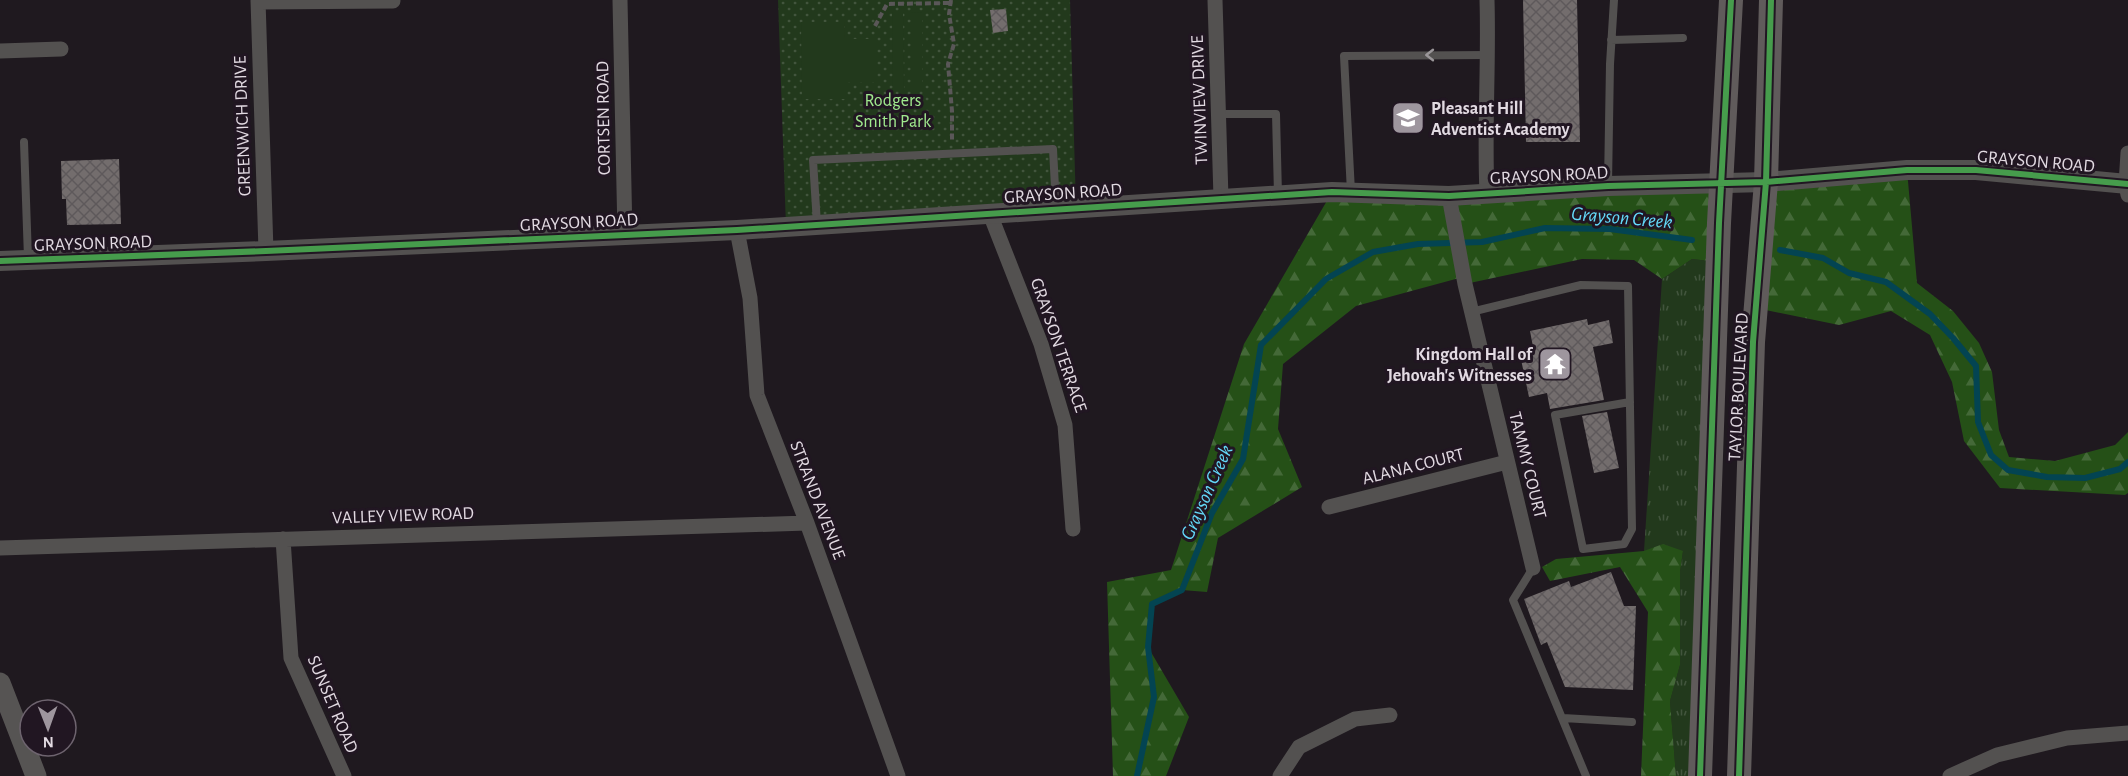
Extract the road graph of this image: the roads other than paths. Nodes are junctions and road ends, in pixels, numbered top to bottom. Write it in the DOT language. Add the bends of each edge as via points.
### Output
graph roads {
  1 [pos="620,0"];
  2 [pos="1215,0"];
  3 [pos="1487,0"];
  4 [pos="1614,0"];
  5 [pos="1731,0"];
  6 [pos="1771,0"];
  7 [pos="258,1"];
  8 [pos="393,1"];
  9 [pos="1683,38"];
  10 [pos="1611,40"];
  11 [pos="61,49"];
  12 [pos="0,51"];
  13 [pos="1488,55"];
  14 [pos="1219,114"];
  15 [pos="24,142"];
  16 [pos="2128,153"];
  17 [pos="1721,182"];
  18 [pos="1766,182"];
  19 [pos="1608,186"];
  20 [pos="2127,188"];
  21 [pos="1351,192"];
  22 [pos="1487,193"];
  23 [pos="1278,195"];
  24 [pos="1449,196"];
  25 [pos="1221,198"];
  26 [pos="1056,209"];
  27 [pos="990,213"];
  28 [pos="817,225"];
  29 [pos="737,230"];
  30 [pos="625,235"];
  31 [pos="266,251"];
  32 [pos="28,260"];
  33 [pos="0,261"];
  34 [pos="1471,312"];
  35 [pos="1630,402"];
  36 [pos="1507,462"];
  37 [pos="1329,507"];
  38 [pos="807,523"];
  39 [pos="1073,529"];
  40 [pos="284,538"];
  41 [pos="0,548"];
  42 [pos="1533,568"];
  43 [pos="0,683"];
  44 [pos="1390,715"];
  45 [pos="1563,718"];
  46 [pos="1632,722"];
  47 [pos="2128,733"];
  48 [pos="895,775"];
  49 [pos="36,776"];
  50 [pos="344,776"];
  51 [pos="1280,776"];
  52 [pos="1586,776"];
  53 [pos="1700,776"];
  54 [pos="1739,776"];
  55 [pos="1950,776"];
  1 -- 30 [label="street, CORTSEN ROAD"];
  2 -- 14 [label="street, TWINVIEW DRIVE"];
  3 -- 13 [label="street"];
  4 -- 10 [label="lane"];
  5 -- 17 [label="main road, TAYLOR BOULEVARD"];
  6 -- 18 [label="main road, TAYLOR BOULEVARD"];
  7 -- 8 [label="street"];
  7 -- 31 [label="street, GREENWICH DRIVE"];
  9 -- 10 [label="lane"];
  10 -- 19 [label="lane"];
  11 -- 12 [label="street"];
  13 -- 21 [label="lane, one-way" via="1344,56"];
  13 -- 22 [label="street"];
  14 -- 23 [label="lane" via="1276,114"];
  14 -- 25 [label="street, TWINVIEW DRIVE"];
  15 -- 32 [label="lane"];
  16 -- 20 [label="street"];
  17 -- 18 [label="street, GRAYSON ROAD"];
  17 -- 19 [label="street, GRAYSON ROAD"];
  17 -- 53 [label="main road, TAYLOR BOULEVARD"];
  18 -- 20 [label="street, GRAYSON ROAD" via="1907,170 1976,170"];
  18 -- 54 [label="main road, TAYLOR BOULEVARD" via="1753,342"];
  19 -- 22 [label="street, GRAYSON ROAD"];
  21 -- 23 [label="street, GRAYSON ROAD"];
  21 -- 24 [label="street, GRAYSON ROAD"];
  22 -- 24 [label="street, GRAYSON ROAD"];
  23 -- 25 [label="street, GRAYSON ROAD"];
  24 -- 34 [label="street, TAMMY COURT"];
  25 -- 26 [label="street, GRAYSON ROAD"];
  26 -- 27 [label="street, GRAYSON ROAD"];
  26 -- 28 [label="lane" via="1053,149 813,160"];
  27 -- 28 [label="street, GRAYSON ROAD"];
  27 -- 39 [label="street, GRAYSON TERRACE" via="1041,344 1065,425"];
  28 -- 29 [label="street, GRAYSON ROAD"];
  29 -- 30 [label="street, GRAYSON ROAD"];
  29 -- 38 [label="street, STRAND AVENUE" via="750,298 758,395"];
  30 -- 31 [label="street, GRAYSON ROAD"];
  31 -- 32 [label="street, GRAYSON ROAD"];
  32 -- 33 [label="street, GRAYSON ROAD"];
  34 -- 35 [label="lane" via="1581,285 1628,286"];
  34 -- 36 [label="street, TAMMY COURT"];
  35 -- 35 [label="lane" via="1632,529 1624,544 1583,549 1555,415"];
  36 -- 37 [label="street, ALANA COURT"];
  36 -- 42 [label="street, TAMMY COURT"];
  38 -- 40 [label="street, VALLEY VIEW ROAD"];
  38 -- 48 [label="street, STRAND AVENUE"];
  40 -- 41 [label="street, VALLEY VIEW ROAD"];
  40 -- 50 [label="street, SUNSET ROAD" via="291,658"];
  42 -- 45 [label="lane" via="1513,600"];
  43 -- 49 [label="main road"];
  44 -- 51 [label="street" via="1355,719 1299,747"];
  45 -- 46 [label="lane"];
  45 -- 52 [label="lane"];
  47 -- 55 [label="street" via="2067,738 2007,752"];
}
